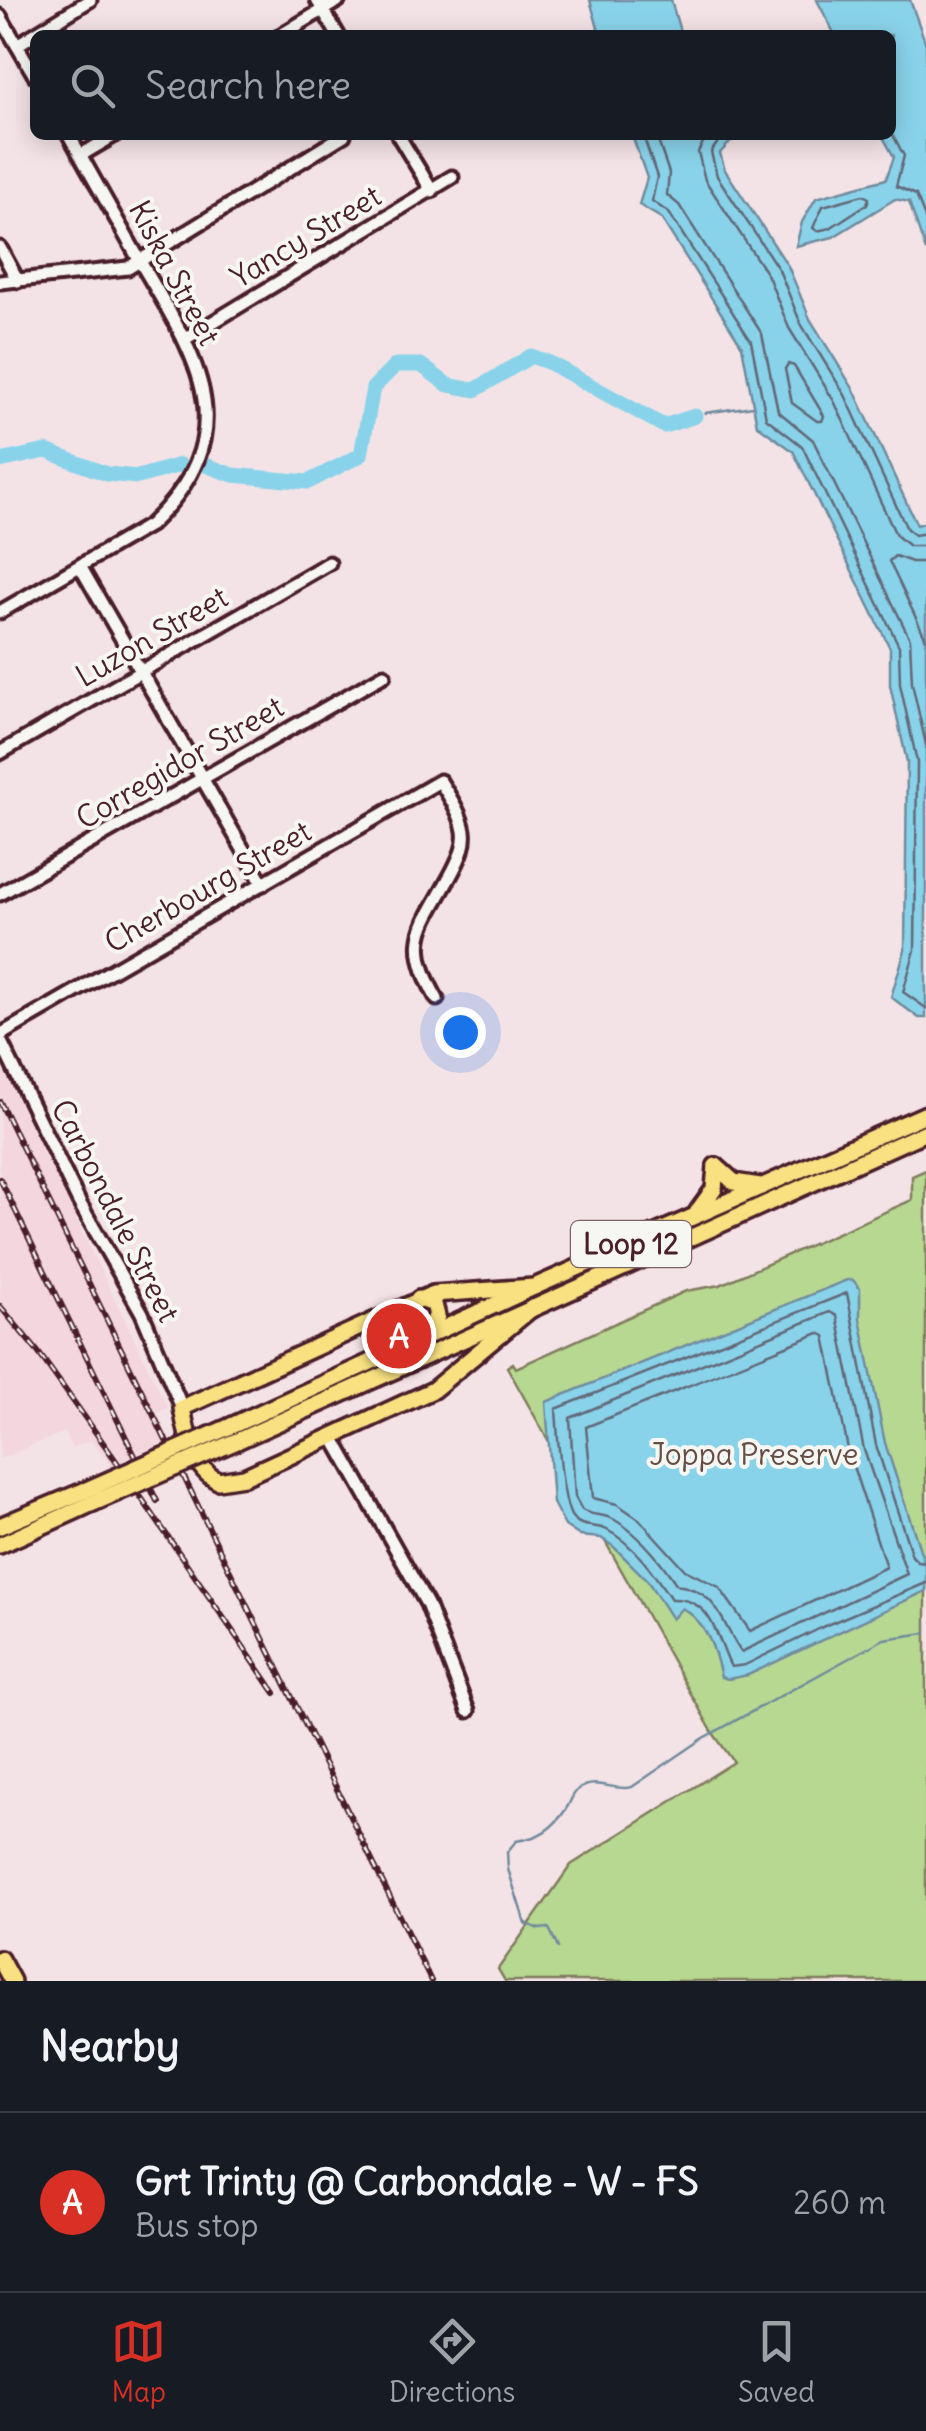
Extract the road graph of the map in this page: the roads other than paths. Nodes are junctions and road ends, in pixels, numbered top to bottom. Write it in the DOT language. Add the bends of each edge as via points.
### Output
graph roads {
  1 [pos="90,0"];
  2 [pos="339,0"];
  3 [pos="320,5"];
  4 [pos="0,16"];
  5 [pos="41,30"];
  6 [pos="288,30"];
  7 [pos="335,30"];
  8 [pos="30,37"];
  9 [pos="17,45"];
  10 [pos="30,67"];
  11 [pos="72,140"];
  12 [pos="107,140"];
  13 [pos="336,140"];
  14 [pos="401,140"];
  15 [pos="81,156"];
  16 [pos="452,177"];
  17 [pos="432,191"];
  18 [pos="0,248"];
  19 [pos="140,261"];
  20 [pos="18,281"];
  21 [pos="0,282"];
  22 [pos="186,339"];
  23 [pos="330,563"];
  24 [pos="80,566"];
  25 [pos="0,612"];
  26 [pos="140,673"];
  27 [pos="384,676"];
  28 [pos="0,753"];
  29 [pos="202,779"];
  30 [pos="263,884"];
  31 [pos="0,894"];
  32 [pos="437,999"];
  33 [pos="0,1038"];
  34 [pos="926,1114"];
  35 [pos="926,1132"];
  36 [pos="849,1157"];
  37 [pos="764,1186"];
  38 [pos="729,1200"];
  39 [pos="694,1216"];
  40 [pos="683,1240"];
  41 [pos="534,1287"];
  42 [pos="419,1299"];
  43 [pos="532,1308"];
  44 [pos="417,1342"];
  45 [pos="384,1376"];
  46 [pos="403,1401"];
  47 [pos="182,1408"];
  48 [pos="234,1433"];
  49 [pos="333,1437"];
  50 [pos="89,1497"];
  51 [pos="32,1513"];
  52 [pos="0,1514"];
  53 [pos="0,1526"];
  54 [pos="0,1545"];
  55 [pos="468,1711"];
  56 [pos="0,1959"];
  57 [pos="10,1980"];
  1 -- 5 [label="street"];
  2 -- 3 [label="street"];
  3 -- 6 [label="street"];
  3 -- 7 [label="street"];
  4 -- 9 [label="street"];
  8 -- 9 [label="street"];
  9 -- 10 [label="street"];
  11 -- 15 [label="street, Kiska Street"];
  12 -- 15 [label="street"];
  13 -- 19 [label="street"];
  14 -- 17 [label="street"];
  15 -- 19 [label="street, Kiska Street"];
  16 -- 17 [label="street, Yancy Street"];
  17 -- 22 [label="street, Yancy Street"];
  18 -- 20 [label="street"];
  19 -- 20 [label="street"];
  19 -- 22 [label="street, Kiska Street"];
  20 -- 21 [label="street"];
  22 -- 24 [label="street, Kiska Street" via="204,392 202,444 186,484 150,525"];
  23 -- 26 [label="street, Luzon Street"];
  24 -- 25 [label="street"];
  24 -- 26 [label="street"];
  26 -- 28 [label="street, Luzon Street"];
  26 -- 29 [label="street"];
  27 -- 29 [label="street, Corregidor Street"];
  29 -- 30 [label="street"];
  29 -- 31 [label="street, Corregidor Street"];
  30 -- 32 [label="street, Cherbourg Street" via="440,781 464,833 460,857 419,937 419,962"];
  30 -- 33 [label="street, Cherbourg Street"];
  33 -- 47 [label="street, Carbondale Street" via="79,1202 142,1313"];
  34 -- 36 [label="main road, Loop 12"];
  35 -- 36 [label="main road, Loop 12"];
  36 -- 37 [label="main road, Loop 12"];
  36 -- 40 [label="main road, Loop 12"];
  37 -- 38 [label="main road, Loop 12"];
  37 -- 39 [label="main road" via="734,1182 716,1166 714,1190"];
  38 -- 39 [label="main road, Loop 12"];
  38 -- 40 [label="main road" via="723,1212"];
  39 -- 41 [label="main road, Loop 12"];
  40 -- 43 [label="main road, Loop 12"];
  41 -- 42 [label="main road"];
  41 -- 44 [label="main road, Loop 12"];
  42 -- 44 [label="main road" via="434,1304 437,1316"];
  42 -- 47 [label="main road"];
  43 -- 45 [label="main road, Loop 12"];
  43 -- 46 [label="main road" via="449,1379"];
  44 -- 48 [label="main road, Loop 12"];
  45 -- 46 [label="main road" via="407,1380"];
  45 -- 48 [label="main road, Loop 12"];
  46 -- 49 [label="main road"];
  47 -- 49 [label="main road" via="199,1465 218,1480 244,1477"];
  48 -- 50 [label="main road, Loop 12, bridge"];
  49 -- 55 [label="street" via="427,1604"];
  50 -- 51 [label="main road, Loop 12"];
  50 -- 54 [label="main road, Loop 12"];
  51 -- 52 [label="main road"];
  51 -- 53 [label="main road, Loop 12"];
  56 -- 57 [label="main road"];
}
